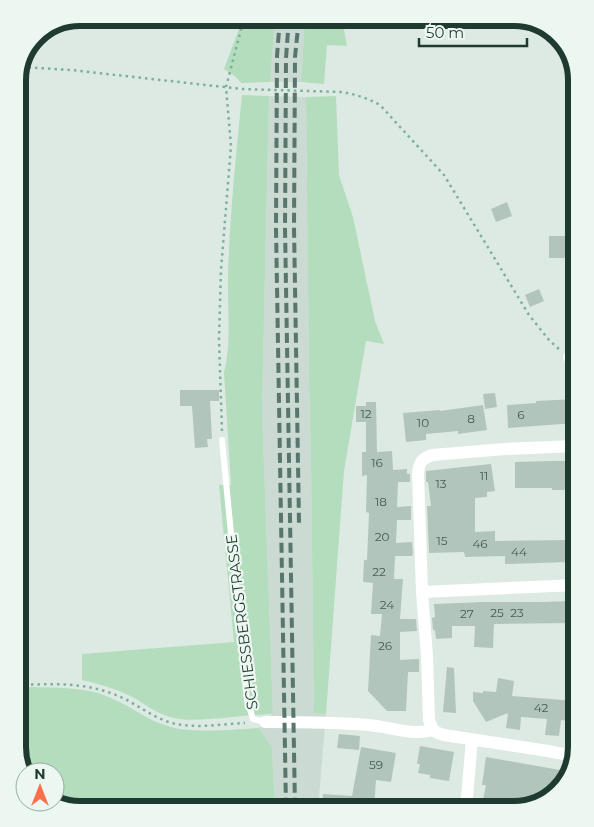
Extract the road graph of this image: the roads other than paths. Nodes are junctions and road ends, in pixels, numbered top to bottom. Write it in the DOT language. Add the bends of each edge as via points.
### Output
graph roads {
  1 [pos="222,440"];
  2 [pos="568,446"];
  3 [pos="568,584"];
  4 [pos="422,592"];
  5 [pos="265,722"];
  6 [pos="433,730"];
  7 [pos="472,739"];
  8 [pos="567,755"];
  9 [pos="467,801"];
  1 -- 5 [label="lane, SCHIESSBERGSTRASSE" via="248,700 253,719"];
  2 -- 4 [label="street" via="424,458 418,474"];
  3 -- 4 [label="street"];
  4 -- 6 [label="street" via="429,720"];
  5 -- 6 [label="street, SCHIESSBERGSTRASSE" via="371,725 413,732"];
  6 -- 7 [label="street, SCHIESSBERGSTRASSE"];
  7 -- 8 [label="street, SCHIESSBERGSTRASSE"];
  7 -- 9 [label="street"];
}
